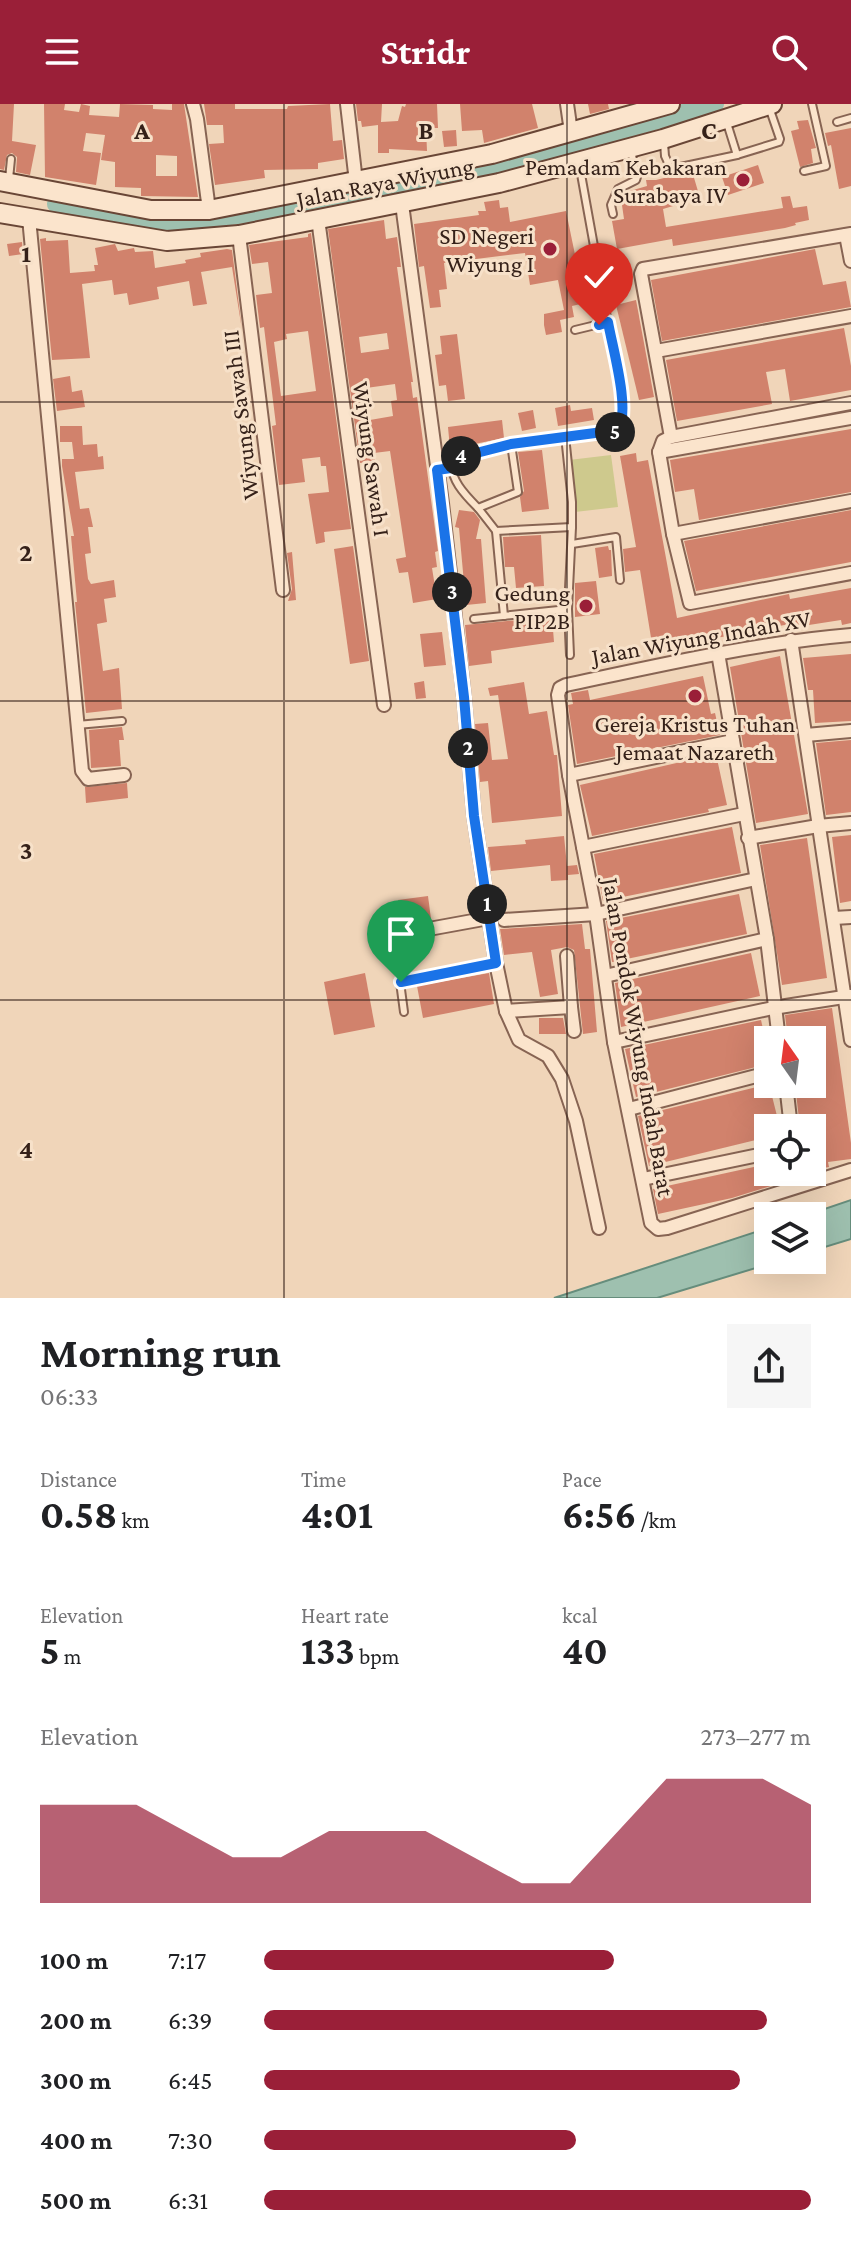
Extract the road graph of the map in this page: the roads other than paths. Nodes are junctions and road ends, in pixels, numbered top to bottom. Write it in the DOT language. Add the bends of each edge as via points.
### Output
graph roads {
  1 [pos="193,104"];
  2 [pos="347,104"];
  3 [pos="667,104"];
  4 [pos="812,104"];
  5 [pos="770,105"];
  6 [pos="724,112"];
  7 [pos="851,118"];
  8 [pos="837,122"];
  9 [pos="567,124"];
  10 [pos="663,139"];
  11 [pos="630,148"];
  12 [pos="737,155"];
  13 [pos="11,159"];
  14 [pos="579,163"];
  15 [pos="496,169"];
  16 [pos="804,171"];
  17 [pos="4,182"];
  18 [pos="356,182"];
  19 [pos="402,204"];
  20 [pos="209,210"];
  21 [pos="0,213"];
  22 [pos="613,214"];
  23 [pos="29,218"];
  24 [pos="318,219"];
  25 [pos="849,234"];
  26 [pos="239,235"];
  27 [pos="851,261"];
  28 [pos="851,316"];
  29 [pos="608,322"];
  30 [pos="575,330"];
  31 [pos="656,351"];
  32 [pos="851,403"];
  33 [pos="851,418"];
  34 [pos="565,436"];
  35 [pos="671,437"];
  36 [pos="511,444"];
  37 [pos="659,452"];
  38 [pos="451,468"];
  39 [pos="437,470"];
  40 [pos="851,501"];
  41 [pos="478,508"];
  42 [pos="572,527"];
  43 [pos="496,531"];
  44 [pos="673,534"];
  45 [pos="572,544"];
  46 [pos="851,573"];
  47 [pos="620,580"];
  48 [pos="283,590"];
  49 [pos="568,609"];
  50 [pos="504,616"];
  51 [pos="474,619"];
  52 [pos="851,635"];
  53 [pos="791,640"];
  54 [pos="718,653"];
  55 [pos="570,655"];
  56 [pos="560,688"];
  57 [pos="384,705"];
  58 [pos="122,721"];
  59 [pos="77,725"];
  60 [pos="851,731"];
  61 [pos="806,735"];
  62 [pos="733,741"];
  63 [pos="124,775"];
  64 [pos="569,775"];
  65 [pos="744,814"];
  66 [pos="851,823"];
  67 [pos="818,826"];
  68 [pos="748,838"];
  69 [pos="583,847"];
  70 [pos="756,879"];
  71 [pos="596,914"];
  72 [pos="851,917"];
  73 [pos="489,918"];
  74 [pos="834,918"];
  75 [pos="504,920"];
  76 [pos="407,933"];
  77 [pos="767,939"];
  78 [pos="567,956"];
  79 [pos="496,963"];
  80 [pos="605,976"];
  81 [pos="848,996"];
  82 [pos="571,1007"];
  83 [pos="773,1008"];
  84 [pos="506,1011"];
  85 [pos="404,1012"];
  86 [pos="776,1026"];
  87 [pos="574,1031"];
  88 [pos="851,1040"];
  89 [pos="614,1042"];
  90 [pos="754,1077"];
  91 [pos="629,1109"];
  92 [pos="754,1156"];
  93 [pos="851,1170"];
  94 [pos="643,1179"];
  95 [pos="801,1187"];
  96 [pos="599,1228"];
  1 -- 20 [label="street"];
  2 -- 18 [label="street"];
  3 -- 9 [label="main road, Jalan Raya Wiyung"];
  4 -- 16 [label="lane" via="826,166"];
  5 -- 6 [label="main road, Jalan Raya Wiyung"];
  5 -- 12 [label="lane" via="779,142"];
  6 -- 10 [label="main road, Jalan Raya Wiyung"];
  6 -- 12 [label="lane"];
  7 -- 8 [label="lane"];
  9 -- 15 [label="main road, Jalan Raya Wiyung"];
  10 -- 11 [label="main road, Jalan Raya Wiyung"];
  10 -- 12 [label="lane" via="671,169"];
  11 -- 14 [label="main road, Jalan Raya Wiyung"];
  11 -- 22 [label="lane" via="637,177 618,189"];
  13 -- 17 [label="lane"];
  14 -- 15 [label="main road, Jalan Raya Wiyung"];
  14 -- 29 [label="lane"];
  15 -- 18 [label="main road, Jalan Raya Wiyung"];
  15 -- 19 [label="main road, Jalan Raya Wiyung"];
  17 -- 20 [label="main road, Jalan Raya Wiyung" via="151,210"];
  18 -- 20 [label="main road, Jalan Raya Wiyung"];
  19 -- 24 [label="main road, Jalan Raya Wiyung"];
  19 -- 39 [label="street"];
  21 -- 23 [label="main road, Jalan Raya Wiyung"];
  23 -- 26 [label="main road, Jalan Raya Wiyung" via="167,241"];
  23 -- 59 [label="street"];
  24 -- 26 [label="main road, Jalan Raya Wiyung"];
  24 -- 57 [label="street, Wiyung Sawah I"];
  25 -- 27 [label="street"];
  25 -- 31 [label="street" via="645,267 641,274"];
  26 -- 48 [label="street, Wiyung Sawah III"];
  28 -- 31 [label="street"];
  29 -- 30 [label="lane"];
  29 -- 34 [label="lane" via="621,428"];
  31 -- 35 [label="street"];
  32 -- 35 [label="street"];
  33 -- 37 [label="street"];
  34 -- 36 [label="lane"];
  34 -- 42 [label="lane"];
  35 -- 37 [label="street"];
  36 -- 38 [label="lane" via="463,455 453,459"];
  36 -- 41 [label="lane" via="518,492"];
  37 -- 44 [label="street"];
  38 -- 39 [label="lane"];
  38 -- 41 [label="lane"];
  39 -- 73 [label="street"];
  40 -- 44 [label="street"];
  41 -- 43 [label="lane"];
  42 -- 43 [label="lane"];
  42 -- 45 [label="lane"];
  43 -- 50 [label="lane"];
  44 -- 46 [label="street" via="692,604"];
  45 -- 47 [label="lane" via="616,537"];
  45 -- 49 [label="lane"];
  49 -- 50 [label="lane"];
  49 -- 55 [label="lane"];
  50 -- 51 [label="lane"];
  52 -- 53 [label="street, Jalan Wiyung Indah XV"];
  53 -- 54 [label="street, Jalan Wiyung Indah XV"];
  53 -- 61 [label="street"];
  54 -- 56 [label="street, Jalan Wiyung Indah XV"];
  54 -- 62 [label="street"];
  56 -- 64 [label="street, Jalan Pondok Wiyung Indah Barat"];
  58 -- 59 [label="lane"];
  59 -- 63 [label="street" via="84,776"];
  60 -- 61 [label="street"];
  61 -- 67 [label="street"];
  62 -- 64 [label="street"];
  62 -- 65 [label="street"];
  64 -- 69 [label="street, Jalan Pondok Wiyung Indah Barat"];
  65 -- 68 [label="street"];
  65 -- 69 [label="street"];
  66 -- 67 [label="street"];
  67 -- 68 [label="street"];
  67 -- 74 [label="street"];
  68 -- 70 [label="street"];
  69 -- 71 [label="street, Jalan Pondok Wiyung Indah Barat"];
  70 -- 71 [label="street"];
  70 -- 77 [label="street"];
  71 -- 75 [label="street"];
  71 -- 80 [label="street, Jalan Pondok Wiyung Indah Barat"];
  72 -- 74 [label="street"];
  73 -- 76 [label="street"];
  73 -- 79 [label="street"];
  74 -- 81 [label="street"];
  77 -- 80 [label="street"];
  77 -- 83 [label="street"];
  78 -- 82 [label="street"];
  79 -- 84 [label="street"];
  79 -- 85 [label="lane" via="400,982"];
  80 -- 89 [label="street, Jalan Pondok Wiyung Indah Barat"];
  81 -- 83 [label="street"];
  81 -- 88 [label="street"];
  82 -- 84 [label="street"];
  82 -- 87 [label="street"];
  83 -- 86 [label="street"];
  83 -- 89 [label="street"];
  84 -- 96 [label="street" via="519,1040 548,1056 562,1079"];
  89 -- 91 [label="street, Jalan Pondok Wiyung Indah Barat"];
  90 -- 91 [label="street"];
  91 -- 94 [label="street, Jalan Pondok Wiyung Indah Barat"];
  92 -- 94 [label="street"];
  93 -- 95 [label="street"];
  94 -- 95 [label="street, Jalan Pondok Wiyung Indah Barat" via="649,1219 662,1229"];
}
